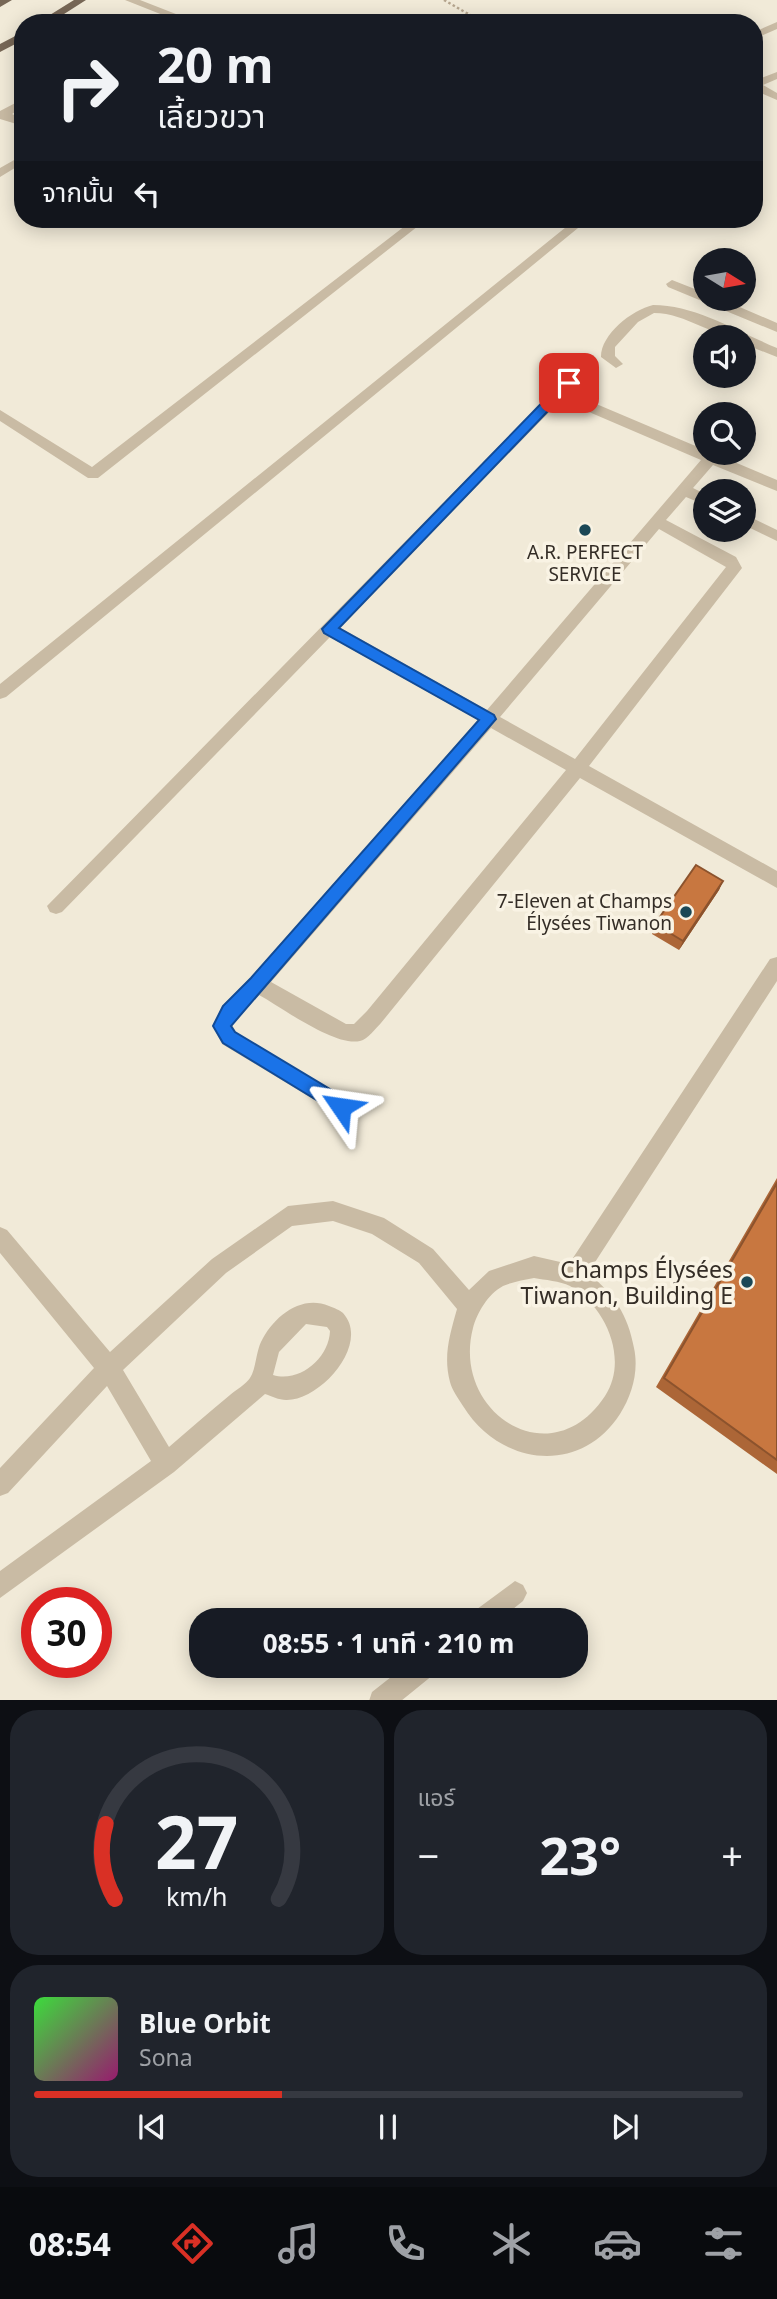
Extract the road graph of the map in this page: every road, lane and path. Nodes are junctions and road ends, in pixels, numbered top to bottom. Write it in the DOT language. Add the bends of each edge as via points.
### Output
graph roads {
  1 [pos="7,0"];
  2 [pos="81,0"];
  3 [pos="130,0"];
  4 [pos="444,0"];
  5 [pos="0,5"];
  6 [pos="57,14"];
  7 [pos="170,14"];
  8 [pos="468,14"];
  9 [pos="409,228"];
  10 [pos="572,228"];
  11 [pos="672,284"];
  12 [pos="693,292"];
  13 [pos="740,312"];
  14 [pos="709,325"];
  15 [pos="777,328"];
  16 [pos="756,345"];
  17 [pos="777,353"];
  18 [pos="615,364"];
  19 [pos="0,415"];
  20 [pos="693,452"];
  21 [pos="705,465"];
  22 [pos="722,465"];
  23 [pos="777,486"];
  24 [pos="683,489"];
  25 [pos="693,494"];
  26 [pos="657,522"];
  27 [pos="756,525"];
  28 [pos="777,536"];
  29 [pos="329,629"];
  30 [pos="0,692"];
  31 [pos="489,719"];
  32 [pos="578,769"];
  33 [pos="777,880"];
  34 [pos="56,906"];
  35 [pos="777,965"];
  36 [pos="257,984"];
  37 [pos="341,1107"];
  38 [pos="0,1237"];
  39 [pos="574,1276"];
  40 [pos="468,1306"];
  41 [pos="109,1368"];
  42 [pos="262,1382"];
  43 [pos="166,1464"];
  44 [pos="0,1485"];
  45 [pos="0,1586"];
  46 [pos="515,1593"];
  47 [pos="496,1608"];
  48 [pos="409,1678"];
  49 [pos="381,1700"];
  1 -- 5 [label="main road"];
  2 -- 6 [label="main road"];
  3 -- 7 [label="street"];
  4 -- 8 [label="path"];
  9 -- 19 [label="street" via="93,474"];
  10 -- 30 [label="street"];
  11 -- 12 [label="street"];
  13 -- 15 [label="street"];
  14 -- 18 [label="street" via="670,308 644,312 608,346 608,357"];
  16 -- 17 [label="street"];
  20 -- 29 [label="street" via="566,389"];
  21 -- 24 [label="street"];
  22 -- 23 [label="street"];
  24 -- 25 [label="street"];
  24 -- 26 [label="street"];
  26 -- 31 [label="street"];
  26 -- 32 [label="street" via="735,565"];
  27 -- 28 [label="street"];
  29 -- 31 [label="street"];
  29 -- 34 [label="street"];
  31 -- 32 [label="street"];
  31 -- 36 [label="street"];
  32 -- 33 [label="street"];
  32 -- 36 [label="street" via="358,1033 344,1033"];
  35 -- 39 [label="street"];
  36 -- 37 [label="street" via="229,1012 222,1026 229,1038"];
  38 -- 41 [label="street"];
  39 -- 40 [label="street" via="534,1267 496,1278"];
  39 -- 40 [label="street" via="600,1296 619,1325 626,1360 620,1394 608,1413 574,1441 540,1446 506,1436 480,1413 461,1382 457,1347"];
  40 -- 41 [label="street" via="426,1255 377,1225 333,1211 288,1216 219,1266"];
  41 -- 43 [label="street"];
  41 -- 44 [label="street"];
  42 -- 43 [label="street"];
  43 -- 45 [label="street"];
  46 -- 47 [label="street"];
  48 -- 49 [label="street"];
}
